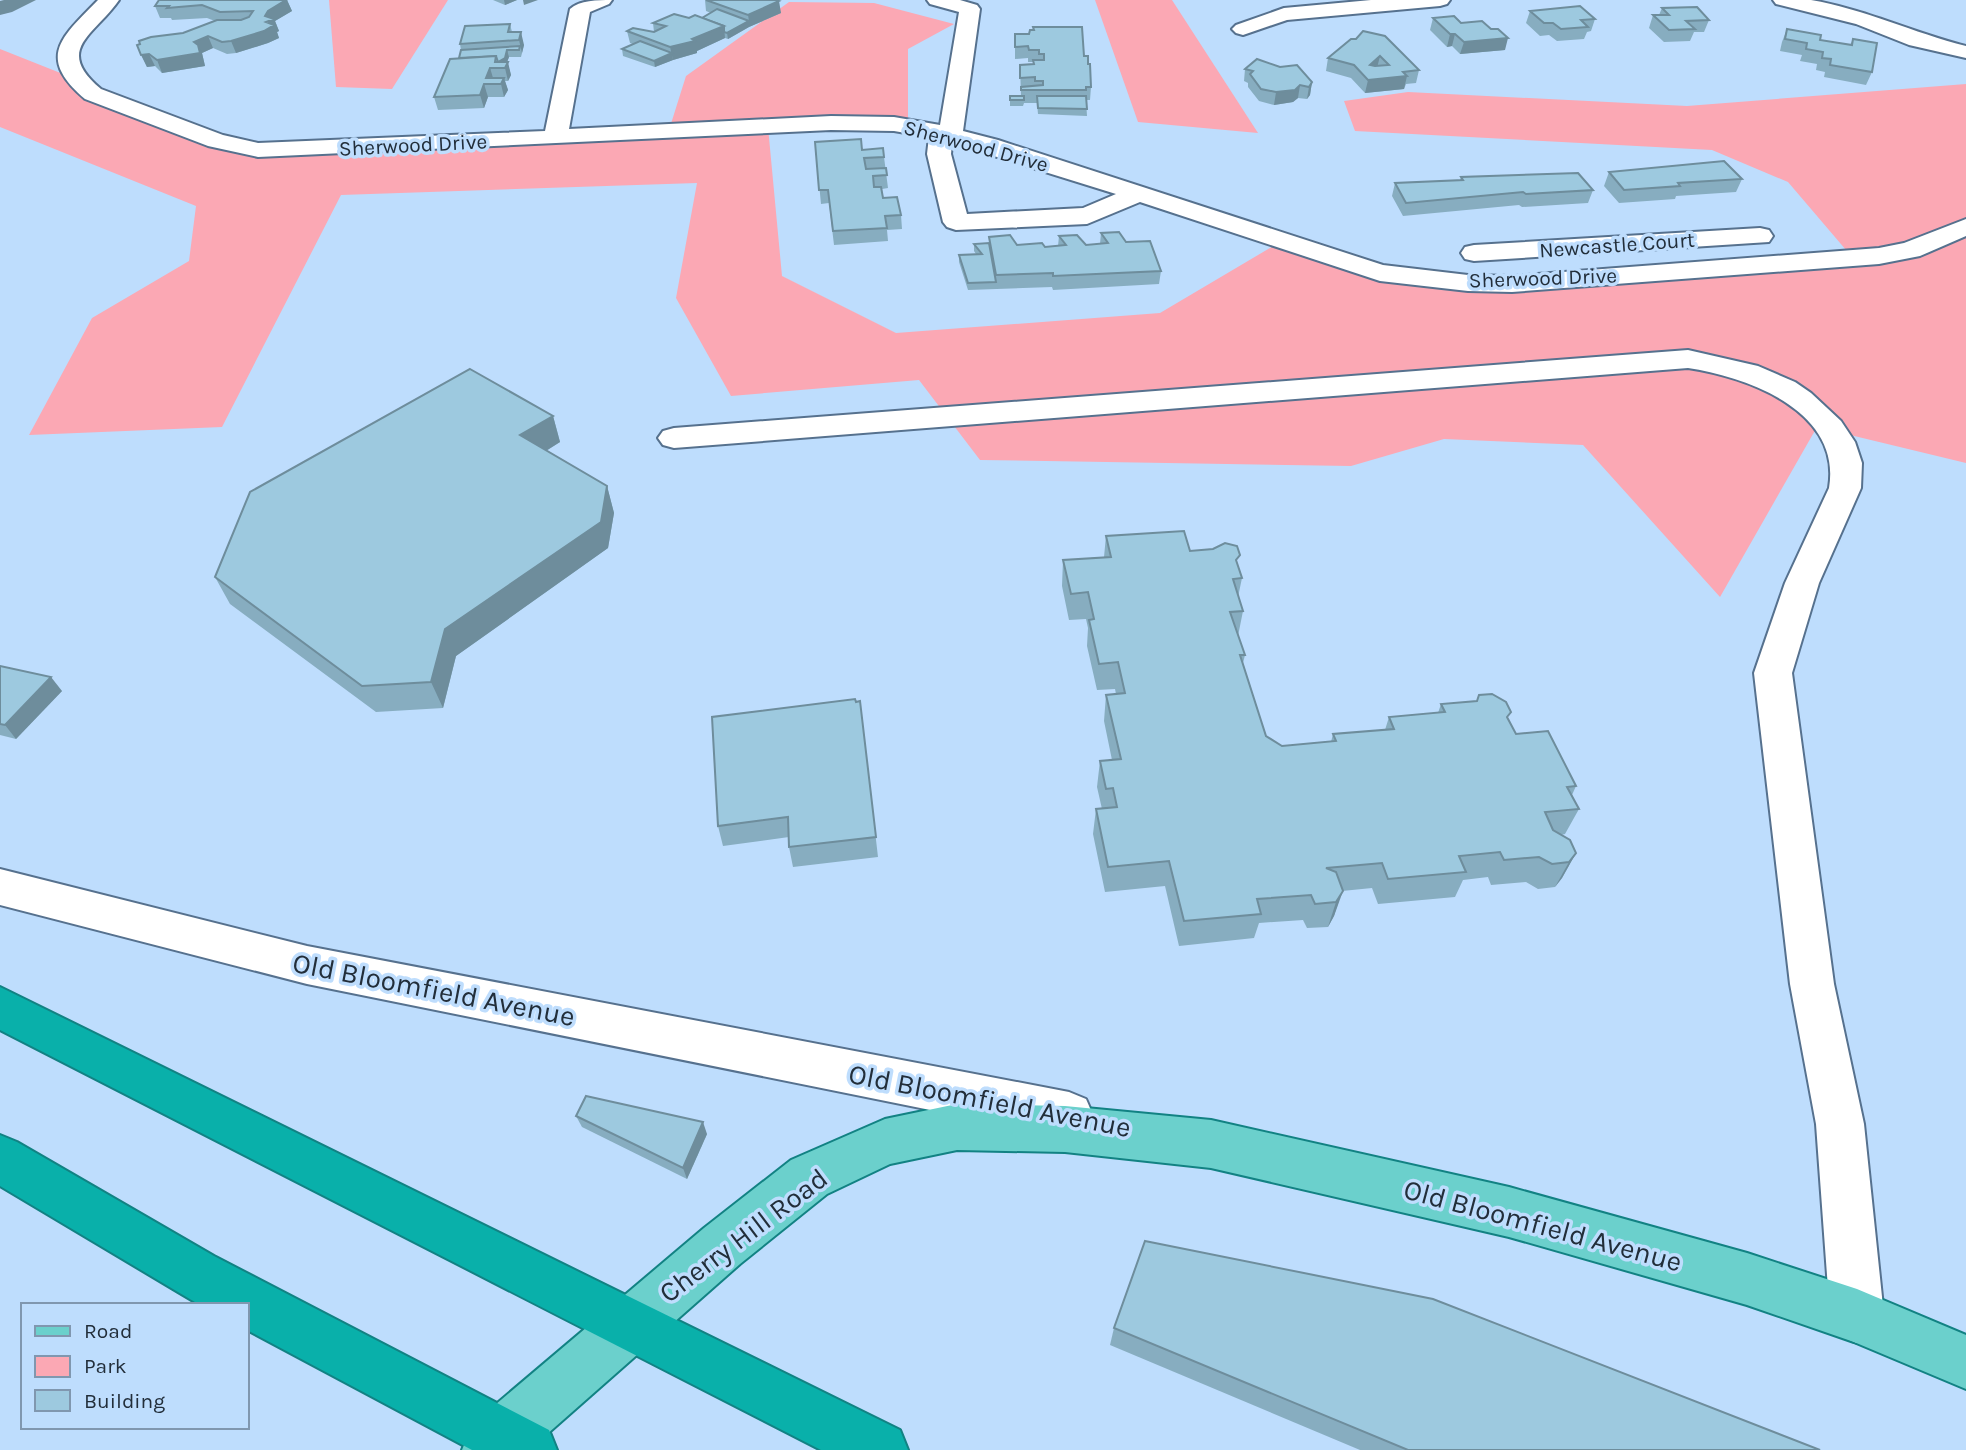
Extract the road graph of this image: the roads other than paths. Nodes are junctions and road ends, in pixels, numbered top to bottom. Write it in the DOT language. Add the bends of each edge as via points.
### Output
graph roads {
  1 [pos="109,0"];
  2 [pos="602,0"];
  3 [pos="937,0"];
  4 [pos="1440,0"];
  5 [pos="1783,0"];
  6 [pos="1243,29"];
  7 [pos="1966,52"];
  8 [pos="945,134"];
  9 [pos="556,138"];
  10 [pos="1138,194"];
  11 [pos="1966,227"];
  12 [pos="1760,236"];
  13 [pos="1574,249"];
  14 [pos="1474,253"];
  15 [pos="1599,277"];
  16 [pos="674,438"];
  17 [pos="0,887"];
  18 [pos="0,1007"];
  19 [pos="1212,1144"];
  20 [pos="0,1159"];
  21 [pos="1857,1316"];
  22 [pos="630,1324"];
  23 [pos="1966,1362"];
  24 [pos="507,1445"];
  25 [pos="880,1450"];
  1 -- 9 [label="street, Sherwood Drive" via="72,41 66,55 72,76 93,94 216,141 281,150"];
  2 -- 9 [label="street" via="580,9"];
  3 -- 8 [label="street" via="970,9 960,85"];
  4 -- 6 [label="street" via="1284,14"];
  5 -- 7 [label="street" via="1863,19 1917,40"];
  8 -- 9 [label="street, Sherwood Drive" via="868,122"];
  8 -- 10 [label="street, Sherwood Drive"];
  8 -- 10 [label="street" via="939,154 956,222 1087,216"];
  10 -- 15 [label="street, Sherwood Drive" via="1380,273 1501,284"];
  11 -- 15 [label="street, Sherwood Drive" via="1911,250 1878,256"];
  12 -- 13 [label="street, Newcastle Court"];
  13 -- 14 [label="street, Newcastle Court"];
  13 -- 15 [label="street"];
  16 -- 21 [label="street" via="1688,359 1761,376 1803,400 1841,443 1848,474 1802,583 1773,673 1812,984 1840,1124"];
  17 -- 19 [label="street, Old Bloomfield Avenue" via="307,965"];
  18 -- 22 [label="highway"];
  19 -- 21 [label="main road, Old Bloomfield Avenue" via="1509,1212 1747,1279"];
  19 -- 22 [label="main road, Cherry Hill Road" via="996,1126 957,1127 885,1142 809,1177"];
  20 -- 24 [label="highway" via="196,1274"];
  21 -- 23 [label="main road, Old Bloomfield Avenue"];
  22 -- 24 [label="main road, Cherry Hill Road"];
  22 -- 25 [label="highway"];
}
